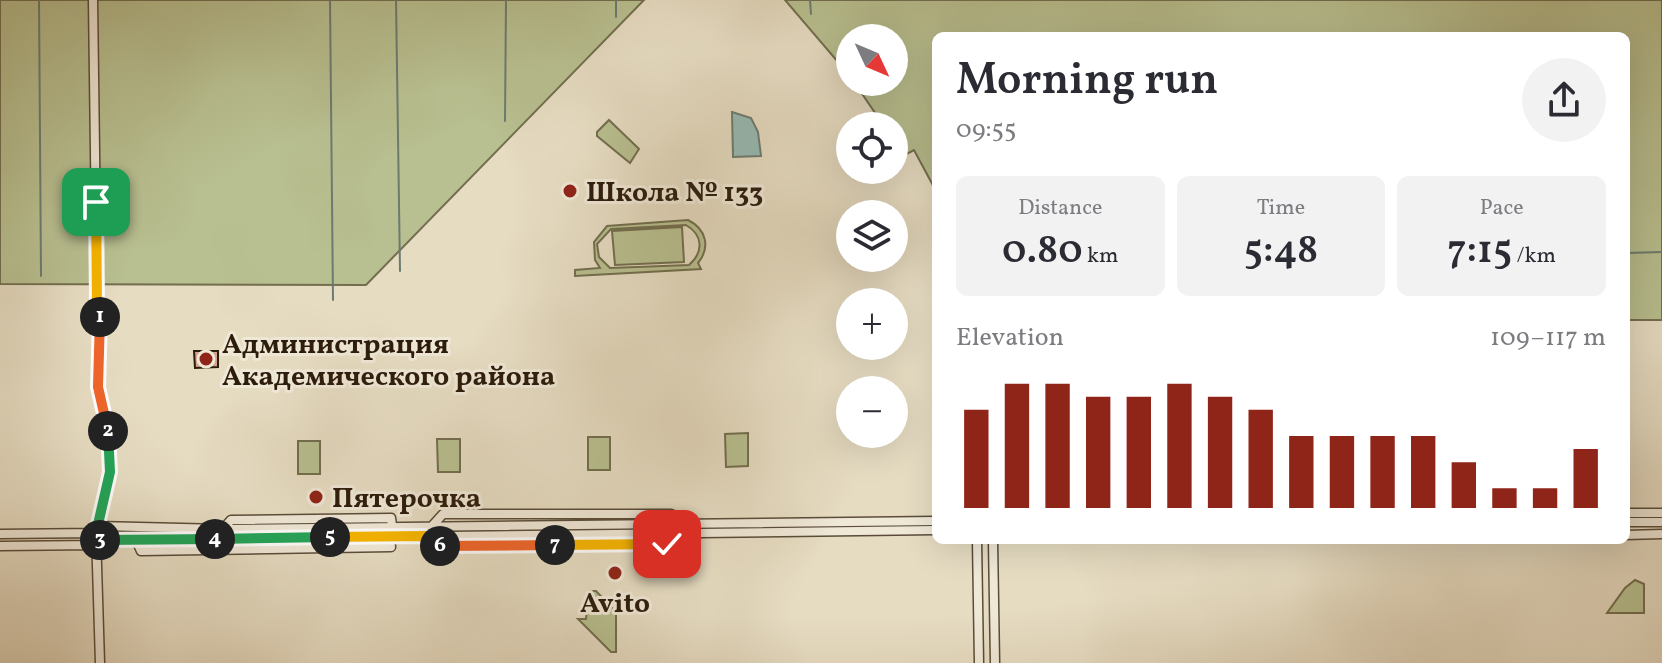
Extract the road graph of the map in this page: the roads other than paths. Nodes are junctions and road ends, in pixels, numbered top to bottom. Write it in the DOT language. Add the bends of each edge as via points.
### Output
graph roads {
  1 [pos="93,0"];
  2 [pos="1630,513"];
  3 [pos="1662,513"];
  4 [pos="932,521"];
  5 [pos="392,522"];
  6 [pos="1630,522"];
  7 [pos="1662,522"];
  8 [pos="223,529"];
  9 [pos="932,530"];
  10 [pos="0,534"];
  11 [pos="668,534"];
  12 [pos="1662,534"];
  13 [pos="1630,535"];
  14 [pos="96,536"];
  15 [pos="425,536"];
  16 [pos="977,544"];
  17 [pos="993,544"];
  18 [pos="0,546"];
  19 [pos="100,663"];
  20 [pos="979,663"];
  21 [pos="995,663"];
  1 -- 14 [label="street" via="97,304 102,330 98,387 108,429 110,472"];
  2 -- 3 [label="street"];
  4 -- 5 [label="street"];
  5 -- 8 [label="street"];
  5 -- 8 [label="street" via="231,520"];
  6 -- 7 [label="street"];
  8 -- 14 [label="street"];
  9 -- 11 [label="street"];
  10 -- 14 [label="street"];
  11 -- 15 [label="street"];
  11 -- 15 [label="street" via="667,544 433,546"];
  12 -- 13 [label="street"];
  14 -- 15 [label="street" via="136,540 141,551 391,547 390,536"];
  14 -- 18 [label="street"];
  14 -- 19 [label="street"];
  16 -- 20 [label="street"];
  17 -- 21 [label="street"];
}
